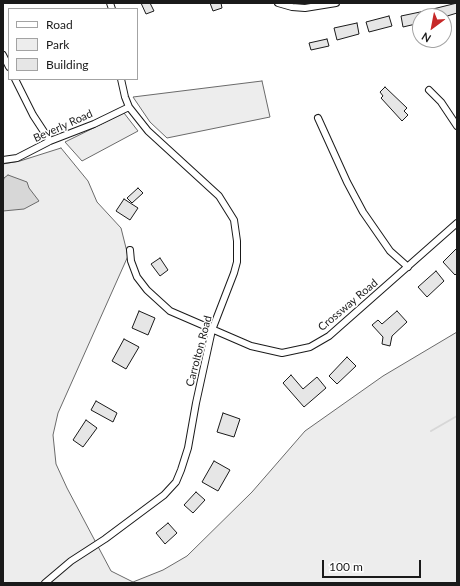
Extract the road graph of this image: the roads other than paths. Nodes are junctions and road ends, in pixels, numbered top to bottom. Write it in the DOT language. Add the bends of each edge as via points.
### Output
graph roads {
  1 [pos="278,3"];
  2 [pos="336,3"];
  3 [pos="3,55"];
  4 [pos="8,65"];
  5 [pos="16,80"];
  6 [pos="121,80"];
  7 [pos="429,90"];
  8 [pos="129,107"];
  9 [pos="318,118"];
  10 [pos="457,126"];
  11 [pos="50,142"];
  12 [pos="3,160"];
  13 [pos="457,223"];
  14 [pos="130,250"];
  15 [pos="408,267"];
  16 [pos="212,330"];
  17 [pos="45,583"];
  1 -- 2 [label="street" via="305,8"];
  3 -- 4 [label="street"];
  5 -- 11 [label="street"];
  6 -- 8 [label="street, Carrolton Road"];
  7 -- 10 [label="street" via="442,102"];
  8 -- 11 [label="street, Beverly Road"];
  8 -- 16 [label="street, Carrolton Road" via="148,132 219,196 234,220 237,262"];
  9 -- 15 [label="street" via="363,212 390,251"];
  11 -- 12 [label="street, Beverly Road" via="17,158"];
  13 -- 15 [label="street, Crossway Road"];
  14 -- 16 [label="street, Crossway Road" via="137,277 146,290 170,310"];
  15 -- 16 [label="street, Crossway Road" via="329,336 310,347 282,352 251,346"];
  16 -- 17 [label="street, Carrolton Road" via="188,448 176,482 164,495 71,561"];
}
